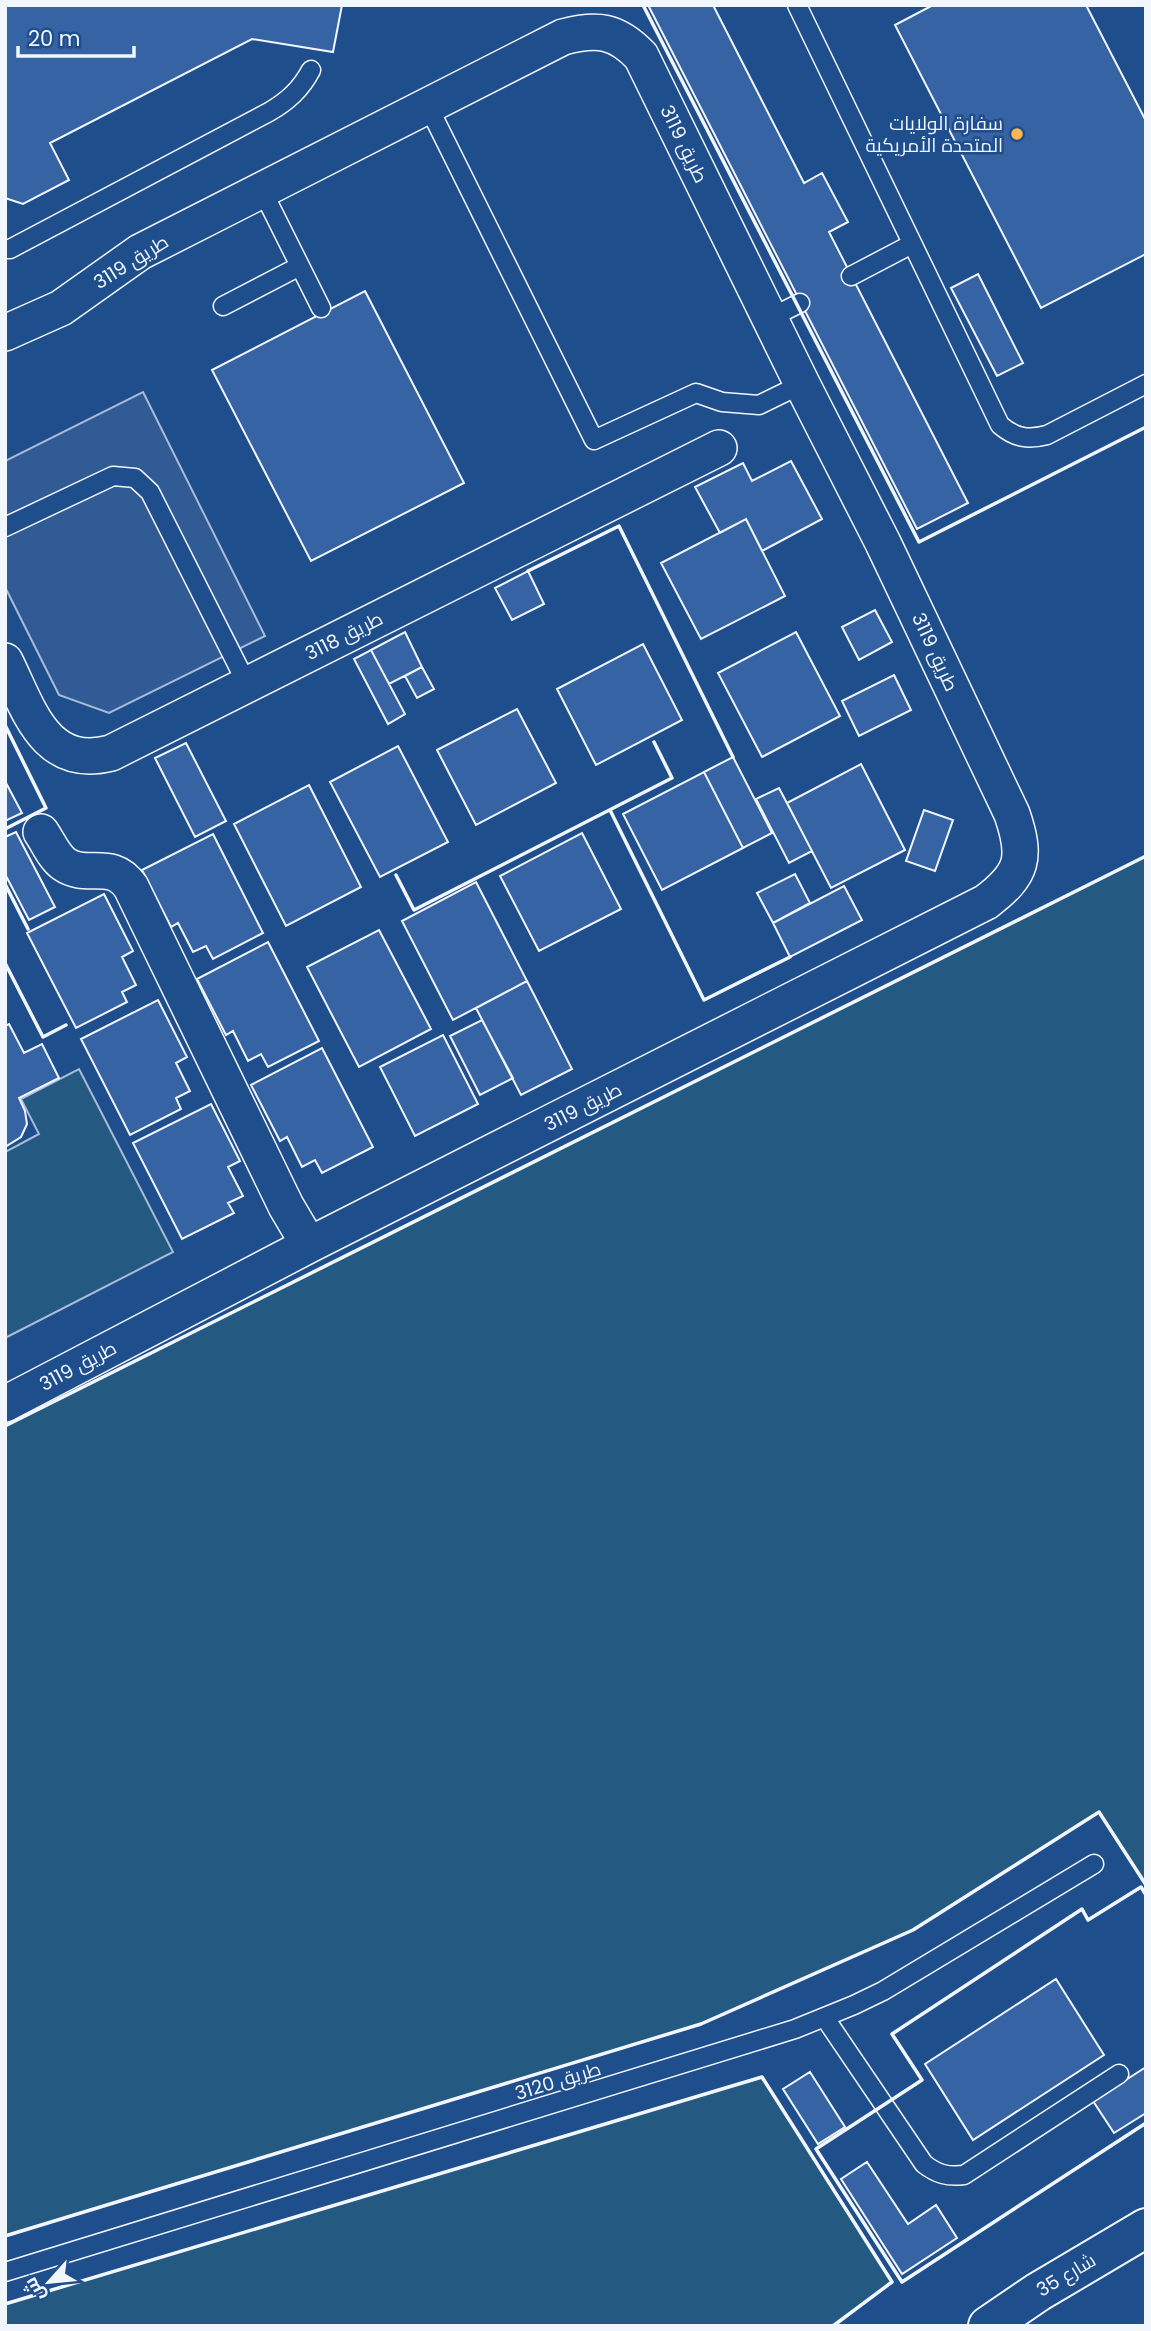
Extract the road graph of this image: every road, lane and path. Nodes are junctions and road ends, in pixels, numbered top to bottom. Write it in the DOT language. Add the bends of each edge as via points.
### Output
graph roads {
  1 [pos="797,5"];
  2 [pos="312,70"];
  3 [pos="428,106"];
  4 [pos="262,190"];
  5 [pos="912,244"];
  6 [pos="5,249"];
  7 [pos="300,266"];
  8 [pos="851,276"];
  9 [pos="223,306"];
  10 [pos="321,308"];
  11 [pos="5,333"];
  12 [pos="802,384"];
  13 [pos="1146,384"];
  14 [pos="719,448"];
  15 [pos="5,527"];
  16 [pos="5,661"];
  17 [pos="247,684"];
  18 [pos="41,832"];
  19 [pos="309,1245"];
  20 [pos="5,1404"];
  21 [pos="1094,1864"];
  22 [pos="825,2018"];
  23 [pos="1119,2074"];
  24 [pos="1146,2228"];
  25 [pos="5,2272"];
  26 [pos="988,2326"];
  1 -- 5 [label="lane"];
  2 -- 6 [label="lane" via="285,103"];
  3 -- 4 [label="street, طريق 3119"];
  3 -- 12 [label="lane" via="594,440 696,393 722,402 759,405"];
  3 -- 12 [label="street, طريق 3119" via="563,37 585,31 627,41 641,56 785,310"];
  4 -- 7 [label="lane"];
  4 -- 11 [label="street, طريق 3119" via="140,252 61,308"];
  5 -- 8 [label="lane"];
  5 -- 13 [label="lane" via="994,415 1008,432 1032,439 1046,435"];
  7 -- 9 [label="lane"];
  7 -- 10 [label="lane"];
  12 -- 19 [label="street, طريق 3119" via="1012,814 1020,839 1019,864 1008,886 986,902"];
  14 -- 17 [label="street, طريق 3118"];
  15 -- 17 [label="lane" via="113,475 135,478 150,492"];
  16 -- 17 [label="street, طريق 3118" via="41,733 66,752 81,756 111,753"];
  18 -- 19 [label="street" via="68,866 110,870 131,887"];
  19 -- 20 [label="street, طريق 3119"];
  21 -- 22 [label="lane, طريق 3120" via="883,1991"];
  22 -- 23 [label="lane" via="924,2164 950,2177 964,2175"];
  22 -- 25 [label="lane, طريق 3120"];
  24 -- 26 [label="main road, شارع 35"];
}
